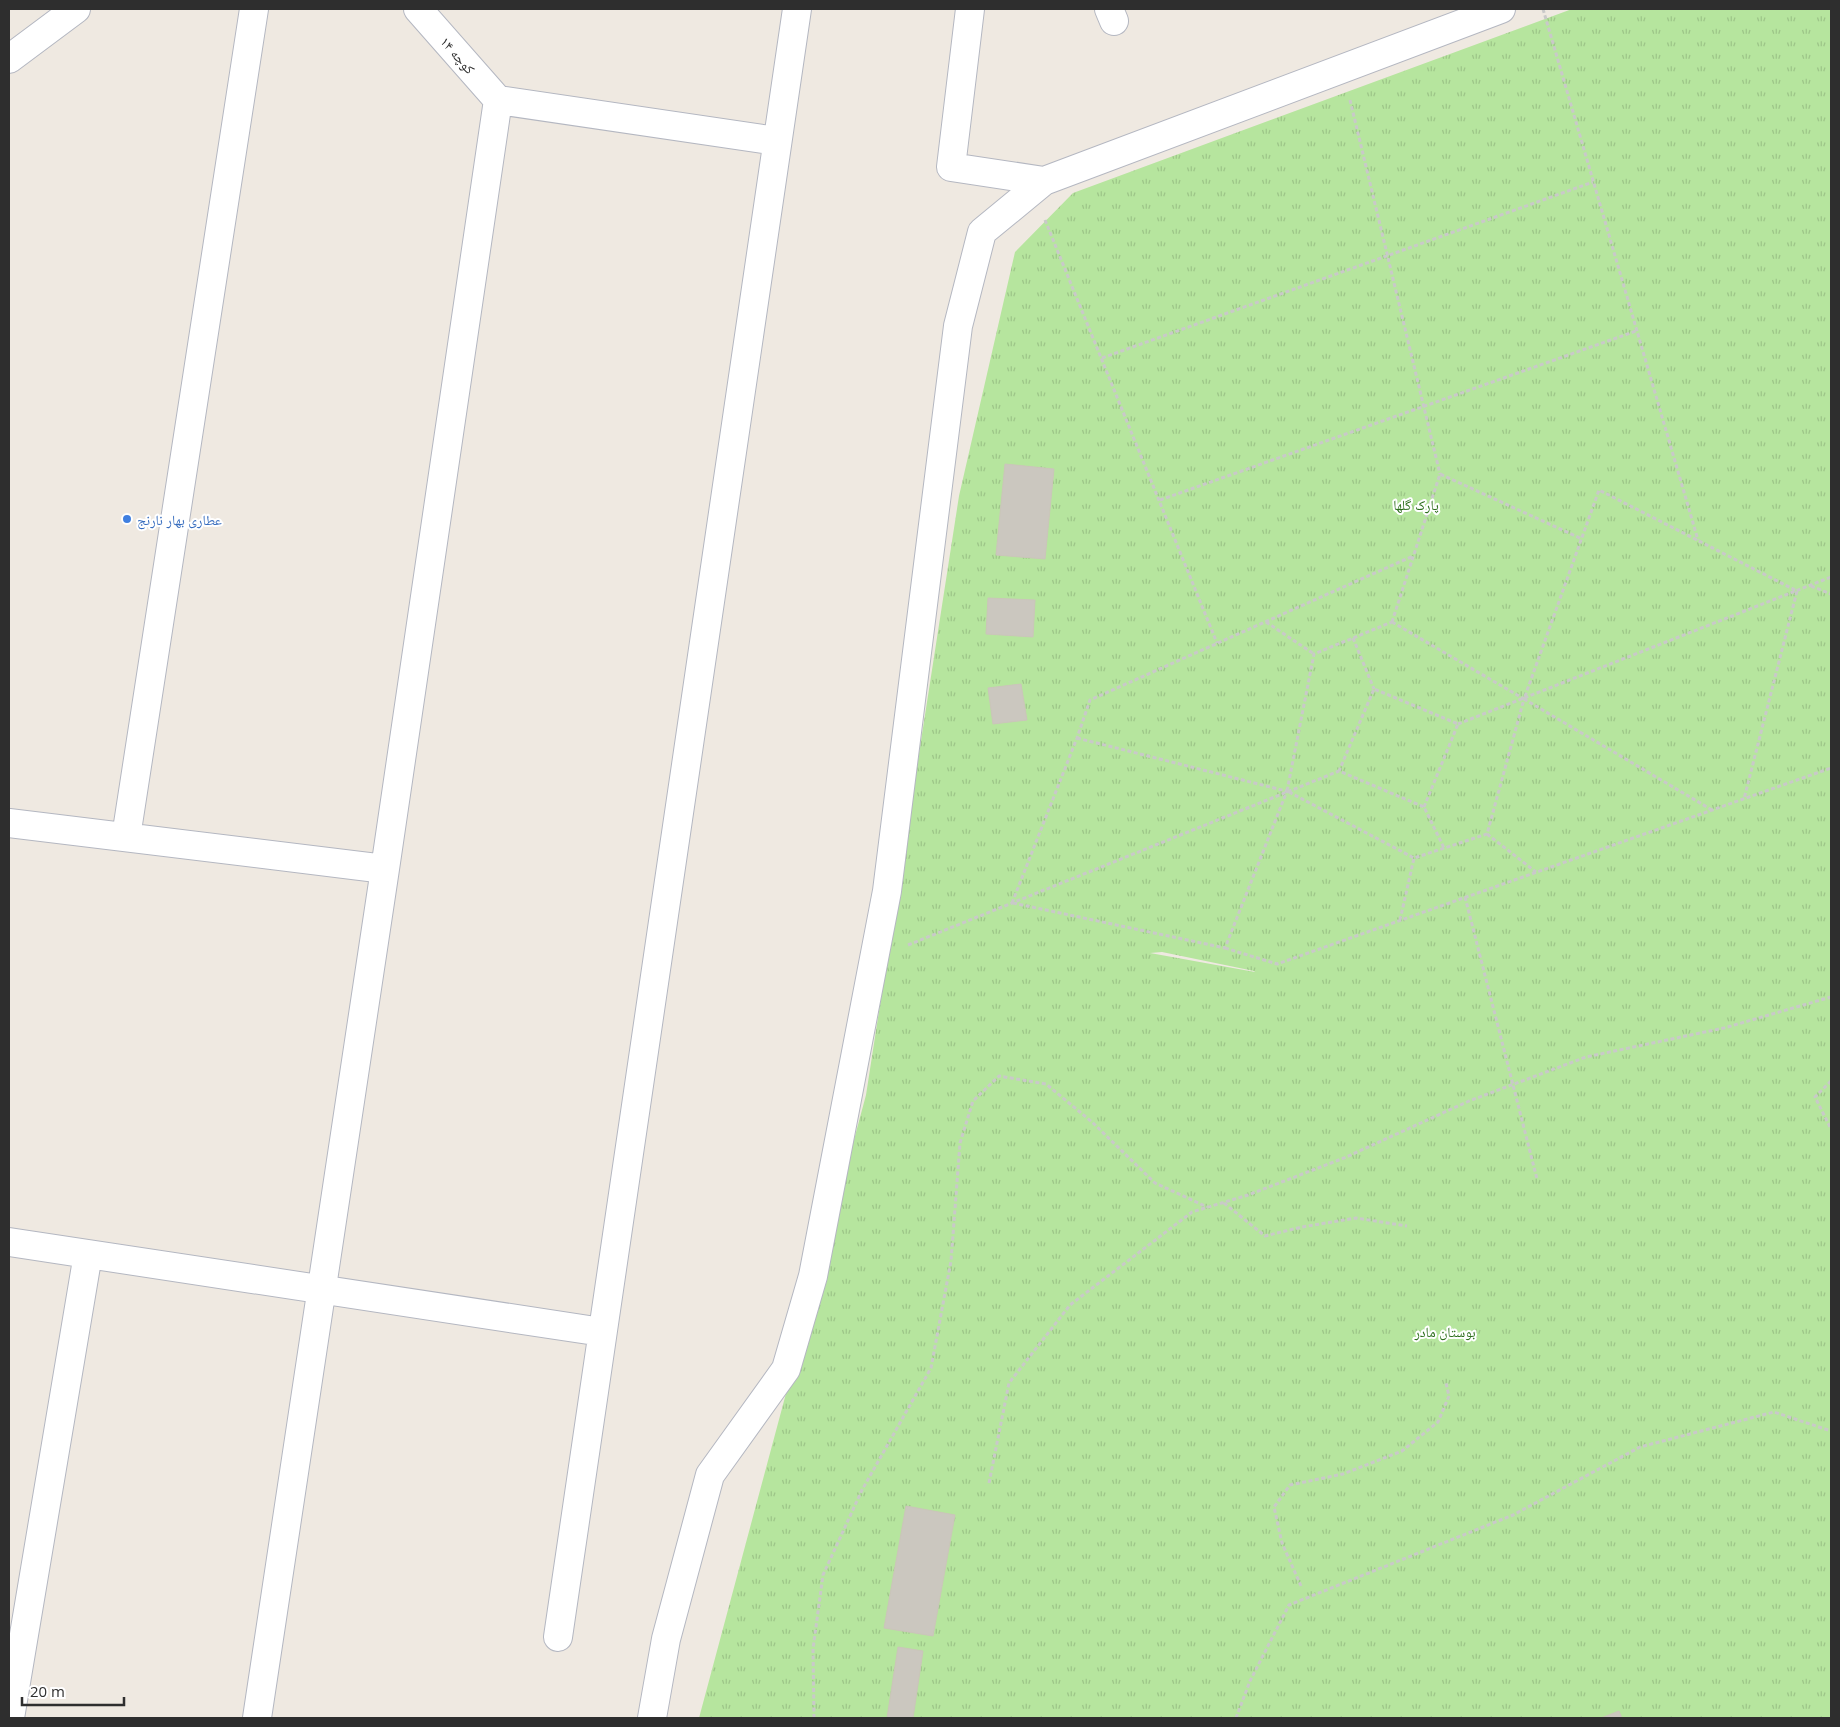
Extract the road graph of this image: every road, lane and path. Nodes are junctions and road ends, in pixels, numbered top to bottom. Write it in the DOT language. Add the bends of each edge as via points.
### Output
graph roads {
  1 [pos="76,9"];
  2 [pos="254,9"];
  3 [pos="418,9"];
  4 [pos="796,9"];
  5 [pos="970,9"];
  6 [pos="1501,9"];
  7 [pos="1543,9"];
  8 [pos="9,59"];
  9 [pos="1343,68"];
  10 [pos="498,100"];
  11 [pos="777,142"];
  12 [pos="1593,182"];
  13 [pos="1038,185"];
  14 [pos="1388,256"];
  15 [pos="1636,331"];
  16 [pos="1102,358"];
  17 [pos="1424,407"];
  18 [pos="1440,474"];
  19 [pos="1160,500"];
  20 [pos="1582,539"];
  21 [pos="1698,540"];
  22 [pos="1413,556"];
  23 [pos="1831,577"];
  24 [pos="1811,585"];
  25 [pos="1797,590"];
  26 [pos="1831,594"];
  27 [pos="1266,622"];
  28 [pos="1392,622"];
  29 [pos="1353,638"];
  30 [pos="1217,643"];
  31 [pos="1314,654"];
  32 [pos="1374,689"];
  33 [pos="1524,699"];
  34 [pos="1458,724"];
  35 [pos="1077,738"];
  36 [pos="1831,768"];
  37 [pos="1339,771"];
  38 [pos="1287,791"];
  39 [pos="1744,799"];
  40 [pos="1424,807"];
  41 [pos="1712,810"];
  42 [pos="9,823"];
  43 [pos="1487,834"];
  44 [pos="126,838"];
  45 [pos="1444,848"];
  46 [pos="1414,858"];
  47 [pos="385,869"];
  48 [pos="1536,872"];
  49 [pos="1465,897"];
  50 [pos="1012,903"];
  51 [pos="1400,920"];
  52 [pos="906,946"];
  53 [pos="1225,948"];
  54 [pos="1831,998"];
  55 [pos="1831,1081"];
  56 [pos="1513,1085"];
  57 [pos="1831,1129"];
  58 [pos="1537,1179"];
  59 [pos="1224,1202"];
  60 [pos="1208,1207"];
  61 [pos="1407,1226"];
  62 [pos="9,1242"];
  63 [pos="88,1254"];
  64 [pos="321,1289"];
  65 [pos="602,1332"];
  66 [pos="1446,1383"];
  67 [pos="1831,1431"];
  68 [pos="989,1483"];
  69 [pos="1301,1586"];
  70 [pos="558,1637"];
  71 [pos="10,1718"];
  72 [pos="257,1718"];
  73 [pos="652,1718"];
  74 [pos="814,1718"];
  75 [pos="1236,1718"];
  1 -- 8 [label="street"];
  2 -- 44 [label="street"];
  3 -- 10 [label="street, کوچه ۱۴"];
  4 -- 11 [label="street"];
  5 -- 13 [label="street" via="951,167"];
  6 -- 9 [label="street"];
  7 -- 12 [label="path"];
  9 -- 13 [label="street"];
  9 -- 14 [label="path"];
  10 -- 11 [label="street"];
  10 -- 47 [label="street"];
  11 -- 65 [label="street"];
  12 -- 14 [label="path"];
  12 -- 15 [label="path"];
  13 -- 16 [label="path"];
  13 -- 73 [label="street" via="982,232 958,326 887,890 813,1276 786,1369 710,1475 666,1639"];
  14 -- 16 [label="path"];
  14 -- 17 [label="path"];
  15 -- 17 [label="path"];
  15 -- 21 [label="path"];
  16 -- 19 [label="path"];
  17 -- 18 [label="path"];
  17 -- 19 [label="path"];
  18 -- 20 [label="path"];
  18 -- 22 [label="path"];
  19 -- 30 [label="path"];
  20 -- 21 [label="path" via="1599,490"];
  20 -- 33 [label="path"];
  21 -- 25 [label="path"];
  22 -- 27 [label="path"];
  22 -- 28 [label="path"];
  23 -- 24 [label="path"];
  24 -- 25 [label="path"];
  24 -- 26 [label="path"];
  25 -- 33 [label="path"];
  25 -- 39 [label="path"];
  27 -- 30 [label="path"];
  27 -- 31 [label="path"];
  28 -- 29 [label="path"];
  28 -- 33 [label="path"];
  29 -- 31 [label="path"];
  29 -- 32 [label="path"];
  30 -- 35 [label="path" via="1090,700"];
  31 -- 38 [label="path"];
  32 -- 34 [label="path"];
  32 -- 37 [label="path"];
  33 -- 34 [label="path"];
  33 -- 41 [label="path"];
  33 -- 43 [label="path"];
  34 -- 40 [label="path"];
  35 -- 38 [label="path"];
  35 -- 50 [label="path"];
  36 -- 39 [label="path"];
  37 -- 38 [label="path"];
  37 -- 40 [label="path"];
  38 -- 46 [label="path"];
  38 -- 50 [label="path"];
  38 -- 53 [label="path"];
  39 -- 41 [label="path"];
  40 -- 45 [label="path"];
  41 -- 48 [label="path"];
  42 -- 44 [label="street"];
  43 -- 45 [label="path"];
  43 -- 48 [label="path"];
  44 -- 47 [label="street"];
  45 -- 46 [label="path"];
  46 -- 51 [label="path"];
  47 -- 64 [label="street"];
  48 -- 49 [label="path"];
  49 -- 51 [label="path"];
  49 -- 56 [label="path"];
  50 -- 52 [label="path"];
  50 -- 53 [label="path"];
  51 -- 53 [label="path" via="1277,964"];
  54 -- 56 [label="path" via="1724,1028 1586,1057"];
  55 -- 57 [label="path" via="1816,1097"];
  56 -- 58 [label="path"];
  56 -- 59 [label="path" via="1469,1101 1344,1158"];
  59 -- 60 [label="path"];
  59 -- 61 [label="path" via="1265,1236 1356,1218"];
  60 -- 68 [label="path" via="1192,1212 1070,1305 1009,1383"];
  60 -- 74 [label="path" via="1155,1183 1092,1122 1046,1084 999,1076 973,1101 960,1143 951,1261 931,1368 862,1490 823,1575 813,1649"];
  62 -- 63 [label="street"];
  63 -- 64 [label="street"];
  63 -- 71 [label="street"];
  64 -- 65 [label="street"];
  64 -- 72 [label="street"];
  65 -- 70 [label="street"];
  66 -- 69 [label="path" via="1449,1396 1438,1422 1402,1451 1343,1474 1290,1485 1274,1507 1282,1543"];
  67 -- 75 [label="path" via="1774,1412 1640,1447 1513,1515 1289,1605 1250,1681"];
}
